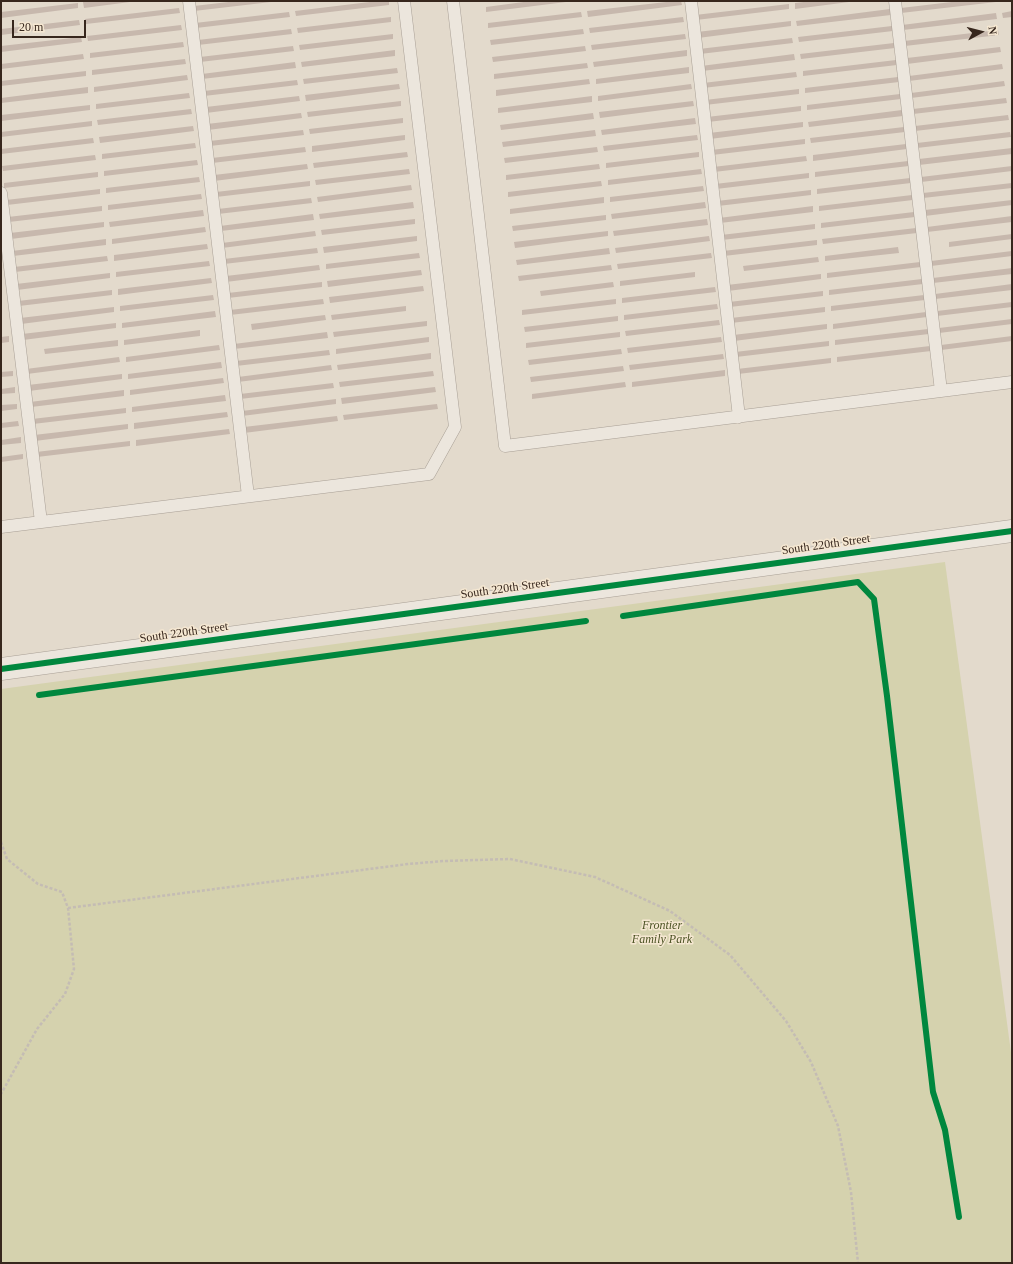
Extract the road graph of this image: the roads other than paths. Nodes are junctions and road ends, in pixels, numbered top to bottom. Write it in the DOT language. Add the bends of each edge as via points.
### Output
graph roads {
  1 [pos="189,1"];
  2 [pos="404,1"];
  3 [pos="453,1"];
  4 [pos="691,1"];
  5 [pos="895,1"];
  6 [pos="1,193"];
  7 [pos="1012,382"];
  8 [pos="941,391"];
  9 [pos="739,417"];
  10 [pos="248,496"];
  11 [pos="41,522"];
  12 [pos="1,527"];
  13 [pos="1012,531"];
  14 [pos="1,669"];
  1 -- 10 [label="lane"];
  2 -- 10 [label="lane" via="455,427 430,474"];
  3 -- 9 [label="lane" via="505,446"];
  4 -- 9 [label="lane"];
  5 -- 8 [label="lane"];
  6 -- 11 [label="lane"];
  7 -- 8 [label="lane"];
  8 -- 9 [label="lane"];
  10 -- 11 [label="lane"];
  11 -- 12 [label="lane"];
  13 -- 14 [label="street, South 220th Street"];
}
